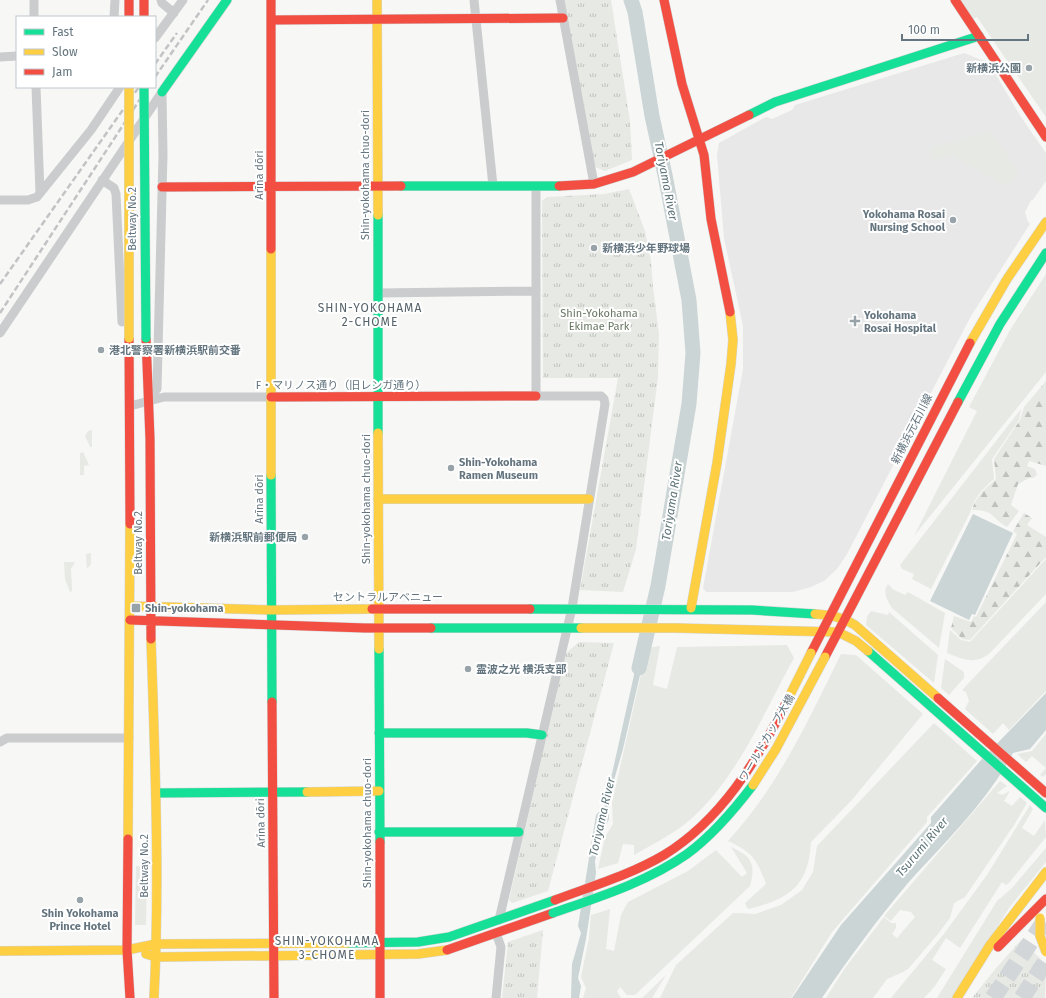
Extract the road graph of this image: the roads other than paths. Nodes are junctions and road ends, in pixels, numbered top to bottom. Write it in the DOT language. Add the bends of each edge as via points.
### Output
graph roads {
  1 [pos="34,0"];
  2 [pos="115,0"];
  3 [pos="129,0"];
  4 [pos="144,0"];
  5 [pos="161,0"];
  6 [pos="183,0"];
  7 [pos="228,0"];
  8 [pos="271,0"];
  9 [pos="377,0"];
  10 [pos="474,0"];
  11 [pos="560,0"];
  12 [pos="664,0"];
  13 [pos="955,0"];
  14 [pos="174,13"];
  15 [pos="34,16"];
  16 [pos="114,16"];
  17 [pos="129,16"];
  18 [pos="144,16"];
  19 [pos="476,18"];
  20 [pos="563,18"];
  21 [pos="377,19"];
  22 [pos="271,20"];
  23 [pos="979,36"];
  24 [pos="156,37"];
  25 [pos="16,56"];
  26 [pos="0,57"];
  27 [pos="36,88"];
  28 [pos="119,88"];
  29 [pos="129,88"];
  30 [pos="144,88"];
  31 [pos="162,92"];
  32 [pos="1046,137"];
  33 [pos="699,139"];
  34 [pos="102,180"];
  35 [pos="594,184"];
  36 [pos="377,186"];
  37 [pos="493,186"];
  38 [pos="536,186"];
  39 [pos="162,187"];
  40 [pos="271,187"];
  41 [pos="40,193"];
  42 [pos="0,200"];
  43 [pos="1046,222"];
  44 [pos="1046,253"];
  45 [pos="536,291"];
  46 [pos="378,293"];
  47 [pos="0,333"];
  48 [pos="536,396"];
  49 [pos="271,397"];
  50 [pos="378,397"];
  51 [pos="147,400"];
  52 [pos="130,406"];
  53 [pos="129,455"];
  54 [pos="589,499"];
  55 [pos="378,500"];
  56 [pos="130,606"];
  57 [pos="150,606"];
  58 [pos="572,608"];
  59 [pos="691,608"];
  60 [pos="378,609"];
  61 [pos="271,610"];
  62 [pos="830,615"];
  63 [pos="845,619"];
  64 [pos="130,620"];
  65 [pos="150,622"];
  66 [pos="272,627"];
  67 [pos="567,628"];
  68 [pos="379,629"];
  69 [pos="821,631"];
  70 [pos="838,632"];
  71 [pos="811,653"];
  72 [pos="379,733"];
  73 [pos="542,735"];
  74 [pos="128,738"];
  75 [pos="0,742"];
  76 [pos="379,791"];
  77 [pos="272,792"];
  78 [pos="156,793"];
  79 [pos="1046,793"];
  80 [pos="1046,808"];
  81 [pos="379,832"];
  82 [pos="519,832"];
  83 [pos="1046,872"];
  84 [pos="1046,899"];
  85 [pos="1046,907"];
  86 [pos="499,920"];
  87 [pos="496,933"];
  88 [pos="380,943"];
  89 [pos="156,944"];
  90 [pos="273,944"];
  91 [pos="127,950"];
  92 [pos="0,951"];
  93 [pos="1046,952"];
  94 [pos="380,955"];
  95 [pos="274,956"];
  96 [pos="156,957"];
  97 [pos="130,998"];
  98 [pos="154,998"];
  99 [pos="274,998"];
  100 [pos="380,998"];
  101 [pos="496,998"];
  102 [pos="957,998"];
  103 [pos="963,998"];
  1 -- 15 [label="street"];
  2 -- 16 [label="street"];
  3 -- 17 [label="street"];
  4 -- 18 [label="street"];
  5 -- 14 [label="street"];
  6 -- 14 [label="street"];
  7 -- 31 [label="street"];
  8 -- 22 [label="street, Arīna dōri"];
  9 -- 21 [label="street, Shin-yokohama chuo-dori"];
  10 -- 19 [label="street"];
  11 -- 20 [label="street"];
  12 -- 33 [label="street" via="682,84"];
  13 -- 23 [label="street"];
  14 -- 24 [label="street"];
  19 -- 20 [label="street"];
  19 -- 21 [label="street"];
  19 -- 37 [label="street"];
  20 -- 35 [label="street"];
  21 -- 22 [label="street"];
  21 -- 36 [label="street, Shin-yokohama chuo-dori"];
  22 -- 40 [label="street, Arīna dōri"];
  23 -- 32 [label="street"];
  23 -- 33 [label="street" via="792,96 755,110"];
  25 -- 26 [label="street"];
  27 -- 41 [label="street"];
  28 -- 41 [label="street" via="91,130"];
  29 -- 52 [label="street, Beltway No.2, bridge"];
  30 -- 51 [label="street, Beltway No.2, bridge"];
  31 -- 34 [label="street"];
  31 -- 39 [label="street"];
  33 -- 35 [label="street" via="636,171"];
  33 -- 59 [label="street" via="704,155 711,219 730,306 733,340 717,464"];
  34 -- 47 [label="street"];
  34 -- 53 [label="street" via="114,188 116,194 122,310 122,433"];
  35 -- 38 [label="street"];
  36 -- 37 [label="street"];
  36 -- 40 [label="street"];
  36 -- 46 [label="street, Shin-yokohama chuo-dori"];
  37 -- 38 [label="street"];
  38 -- 45 [label="street"];
  39 -- 40 [label="street"];
  39 -- 51 [label="street" via="157,388"];
  40 -- 49 [label="street, Arīna dōri"];
  41 -- 42 [label="street" via="37,198 28,200"];
  43 -- 62 [label="street, 新横浜元石川線" via="980,323"];
  44 -- 63 [label="street" via="1000,324"];
  45 -- 46 [label="street"];
  45 -- 48 [label="street"];
  46 -- 50 [label="street, Shin-yokohama chuo-dori"];
  48 -- 50 [label="street, F・マリノス通り（旧レンガ通り）"];
  48 -- 54 [label="street" via="600,396 604,399 606,404"];
  49 -- 50 [label="street, F・マリノス通り（旧レンガ通り）"];
  49 -- 51 [label="street, F・マリノス通り（旧レンガ通り）" via="164,397"];
  49 -- 61 [label="street, Arīna dōri"];
  50 -- 55 [label="street, Shin-yokohama chuo-dori"];
  51 -- 52 [label="street, F・マリノス通り（旧レンガ通り）"];
  51 -- 57 [label="street, Beltway No.2" via="150,439"];
  52 -- 53 [label="street, Beltway No.2"];
  53 -- 56 [label="street, Beltway No.2"];
  54 -- 55 [label="street"];
  54 -- 58 [label="street"];
  55 -- 60 [label="street, Shin-yokohama chuo-dori"];
  56 -- 57 [label="street, セントラルアベニュー"];
  56 -- 64 [label="street, Beltway No.2"];
  57 -- 61 [label="street, セントラルアベニュー"];
  57 -- 65 [label="street, Beltway No.2"];
  58 -- 59 [label="street, セントラルアベニュー"];
  58 -- 60 [label="street, セントラルアベニュー"];
  58 -- 67 [label="street"];
  59 -- 62 [label="street, セントラルアベニュー"];
  60 -- 61 [label="street, セントラルアベニュー"];
  60 -- 68 [label="street, Shin-yokohama chuo-dori"];
  61 -- 66 [label="street, Arīna dōri"];
  62 -- 63 [label="street, セントラルアベニュー"];
  62 -- 69 [label="street, 新横浜元石川線"];
  63 -- 70 [label="street"];
  63 -- 79 [label="street, セントラルアベニュー" via="863,631"];
  64 -- 65 [label="street"];
  64 -- 74 [label="street, Beltway No.2"];
  65 -- 66 [label="street"];
  65 -- 78 [label="street, Beltway No.2"];
  66 -- 68 [label="street"];
  66 -- 77 [label="street, Arīna dōri"];
  67 -- 68 [label="street"];
  67 -- 69 [label="street"];
  67 -- 73 [label="street"];
  68 -- 72 [label="street, Shin-yokohama chuo-dori"];
  69 -- 70 [label="street"];
  69 -- 71 [label="street, 新横浜元石川線"];
  70 -- 80 [label="street" via="856,641"];
  70 -- 87 [label="street, ワールドカップ大橋, bridge" via="769,763 740,805 720,828 696,848 657,872 619,889"];
  71 -- 86 [label="street, ワールドカップ大橋, bridge" via="750,768 731,796 689,838 651,862"];
  72 -- 73 [label="street"];
  72 -- 76 [label="street, Shin-yokohama chuo-dori"];
  73 -- 82 [label="street"];
  74 -- 75 [label="street" via="8,738"];
  74 -- 91 [label="street, Beltway No.2"];
  76 -- 77 [label="street"];
  76 -- 81 [label="street, Shin-yokohama chuo-dori"];
  77 -- 78 [label="street"];
  77 -- 90 [label="street, Arīna dōri"];
  78 -- 89 [label="street, Beltway No.2"];
  81 -- 82 [label="street"];
  81 -- 88 [label="street, Shin-yokohama chuo-dori"];
  82 -- 86 [label="street"];
  83 -- 102 [label="street" via="990,946"];
  84 -- 103 [label="street" via="996,949"];
  85 -- 93 [label="street, bridge" via="1040,918 1040,936"];
  86 -- 88 [label="street, ワールドカップ大橋" via="437,940"];
  87 -- 94 [label="street, ワールドカップ大橋" via="441,952"];
  87 -- 101 [label="street" via="501,947"];
  88 -- 90 [label="street, ワールドカップ大橋"];
  88 -- 94 [label="street, Shin-yokohama chuo-dori"];
  89 -- 90 [label="street, ワールドカップ大橋"];
  89 -- 91 [label="street, ワールドカップ大橋"];
  89 -- 96 [label="street, Beltway No.2"];
  90 -- 95 [label="street, Arīna dōri"];
  91 -- 92 [label="street"];
  91 -- 96 [label="street, ワールドカップ大橋"];
  91 -- 97 [label="street, Beltway No.2"];
  94 -- 95 [label="street, ワールドカップ大橋"];
  94 -- 100 [label="street, Shin-yokohama chuo-dori"];
  95 -- 96 [label="street, ワールドカップ大橋"];
  95 -- 99 [label="street, Arīna dōri"];
  96 -- 98 [label="street, Beltway No.2"];
}
